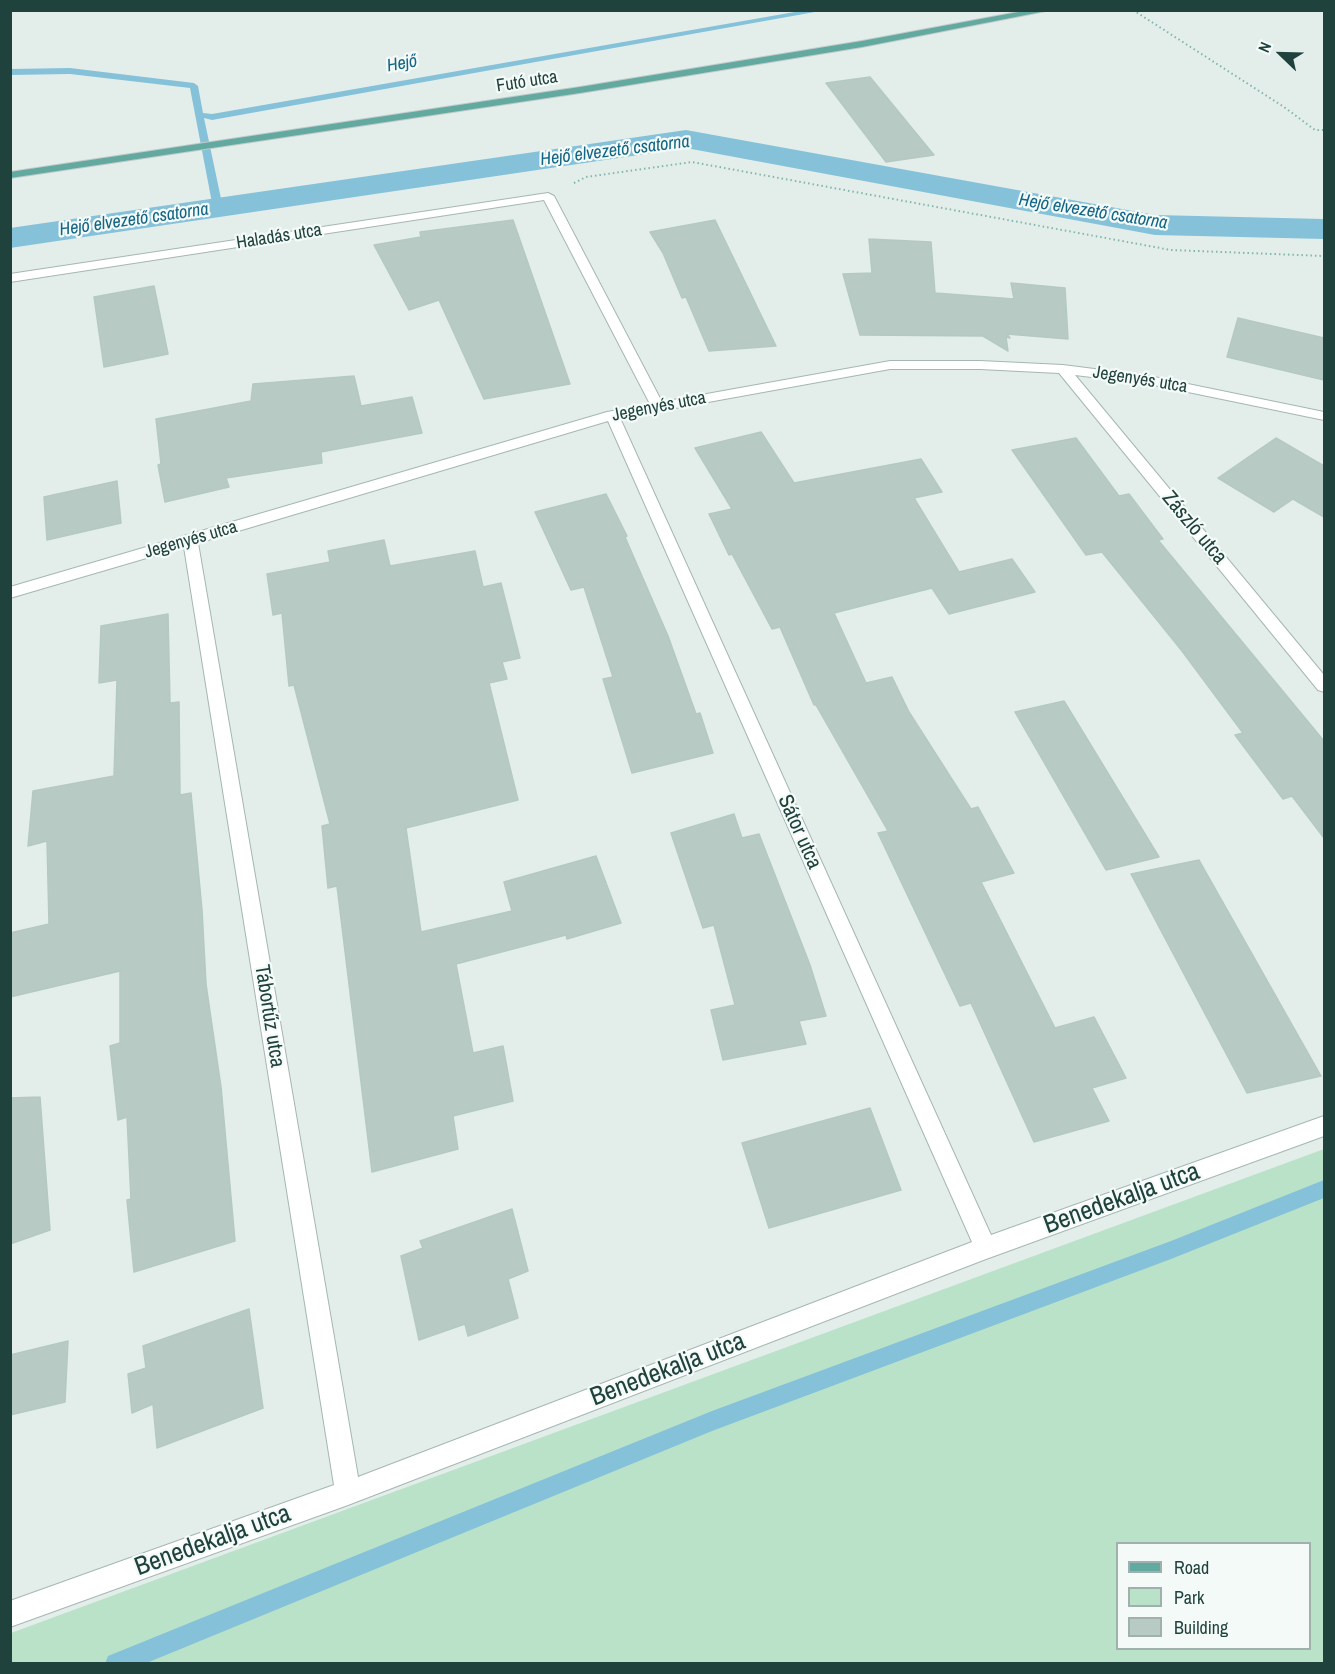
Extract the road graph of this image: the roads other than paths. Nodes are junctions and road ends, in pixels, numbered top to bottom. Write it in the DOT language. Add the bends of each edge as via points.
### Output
graph roads {
  1 [pos="1047,10"];
  2 [pos="10,175"];
  3 [pos="10,278"];
  4 [pos="1063,369"];
  5 [pos="658,407"];
  6 [pos="612,415"];
  7 [pos="1324,416"];
  8 [pos="190,540"];
  9 [pos="10,593"];
  10 [pos="1324,686"];
  11 [pos="1324,1126"];
  12 [pos="986,1248"];
  13 [pos="348,1492"];
  14 [pos="10,1614"];
  1 -- 2 [label="main road, Futó utca" via="725,67"];
  3 -- 5 [label="street, Haladás utca" via="548,196"];
  4 -- 5 [label="street, Jegenyés utca" via="890,365"];
  4 -- 7 [label="street, Jegenyés utca" via="1149,380"];
  4 -- 10 [label="street, Zászló utca"];
  5 -- 6 [label="street, Jegenyés utca"];
  6 -- 8 [label="street, Jegenyés utca"];
  6 -- 12 [label="street, Sátor utca"];
  8 -- 9 [label="street, Jegenyés utca"];
  8 -- 13 [label="street, Tábortűz utca"];
  11 -- 12 [label="street, Benedekalja utca"];
  12 -- 13 [label="street, Benedekalja utca"];
  13 -- 14 [label="street, Benedekalja utca"];
}
